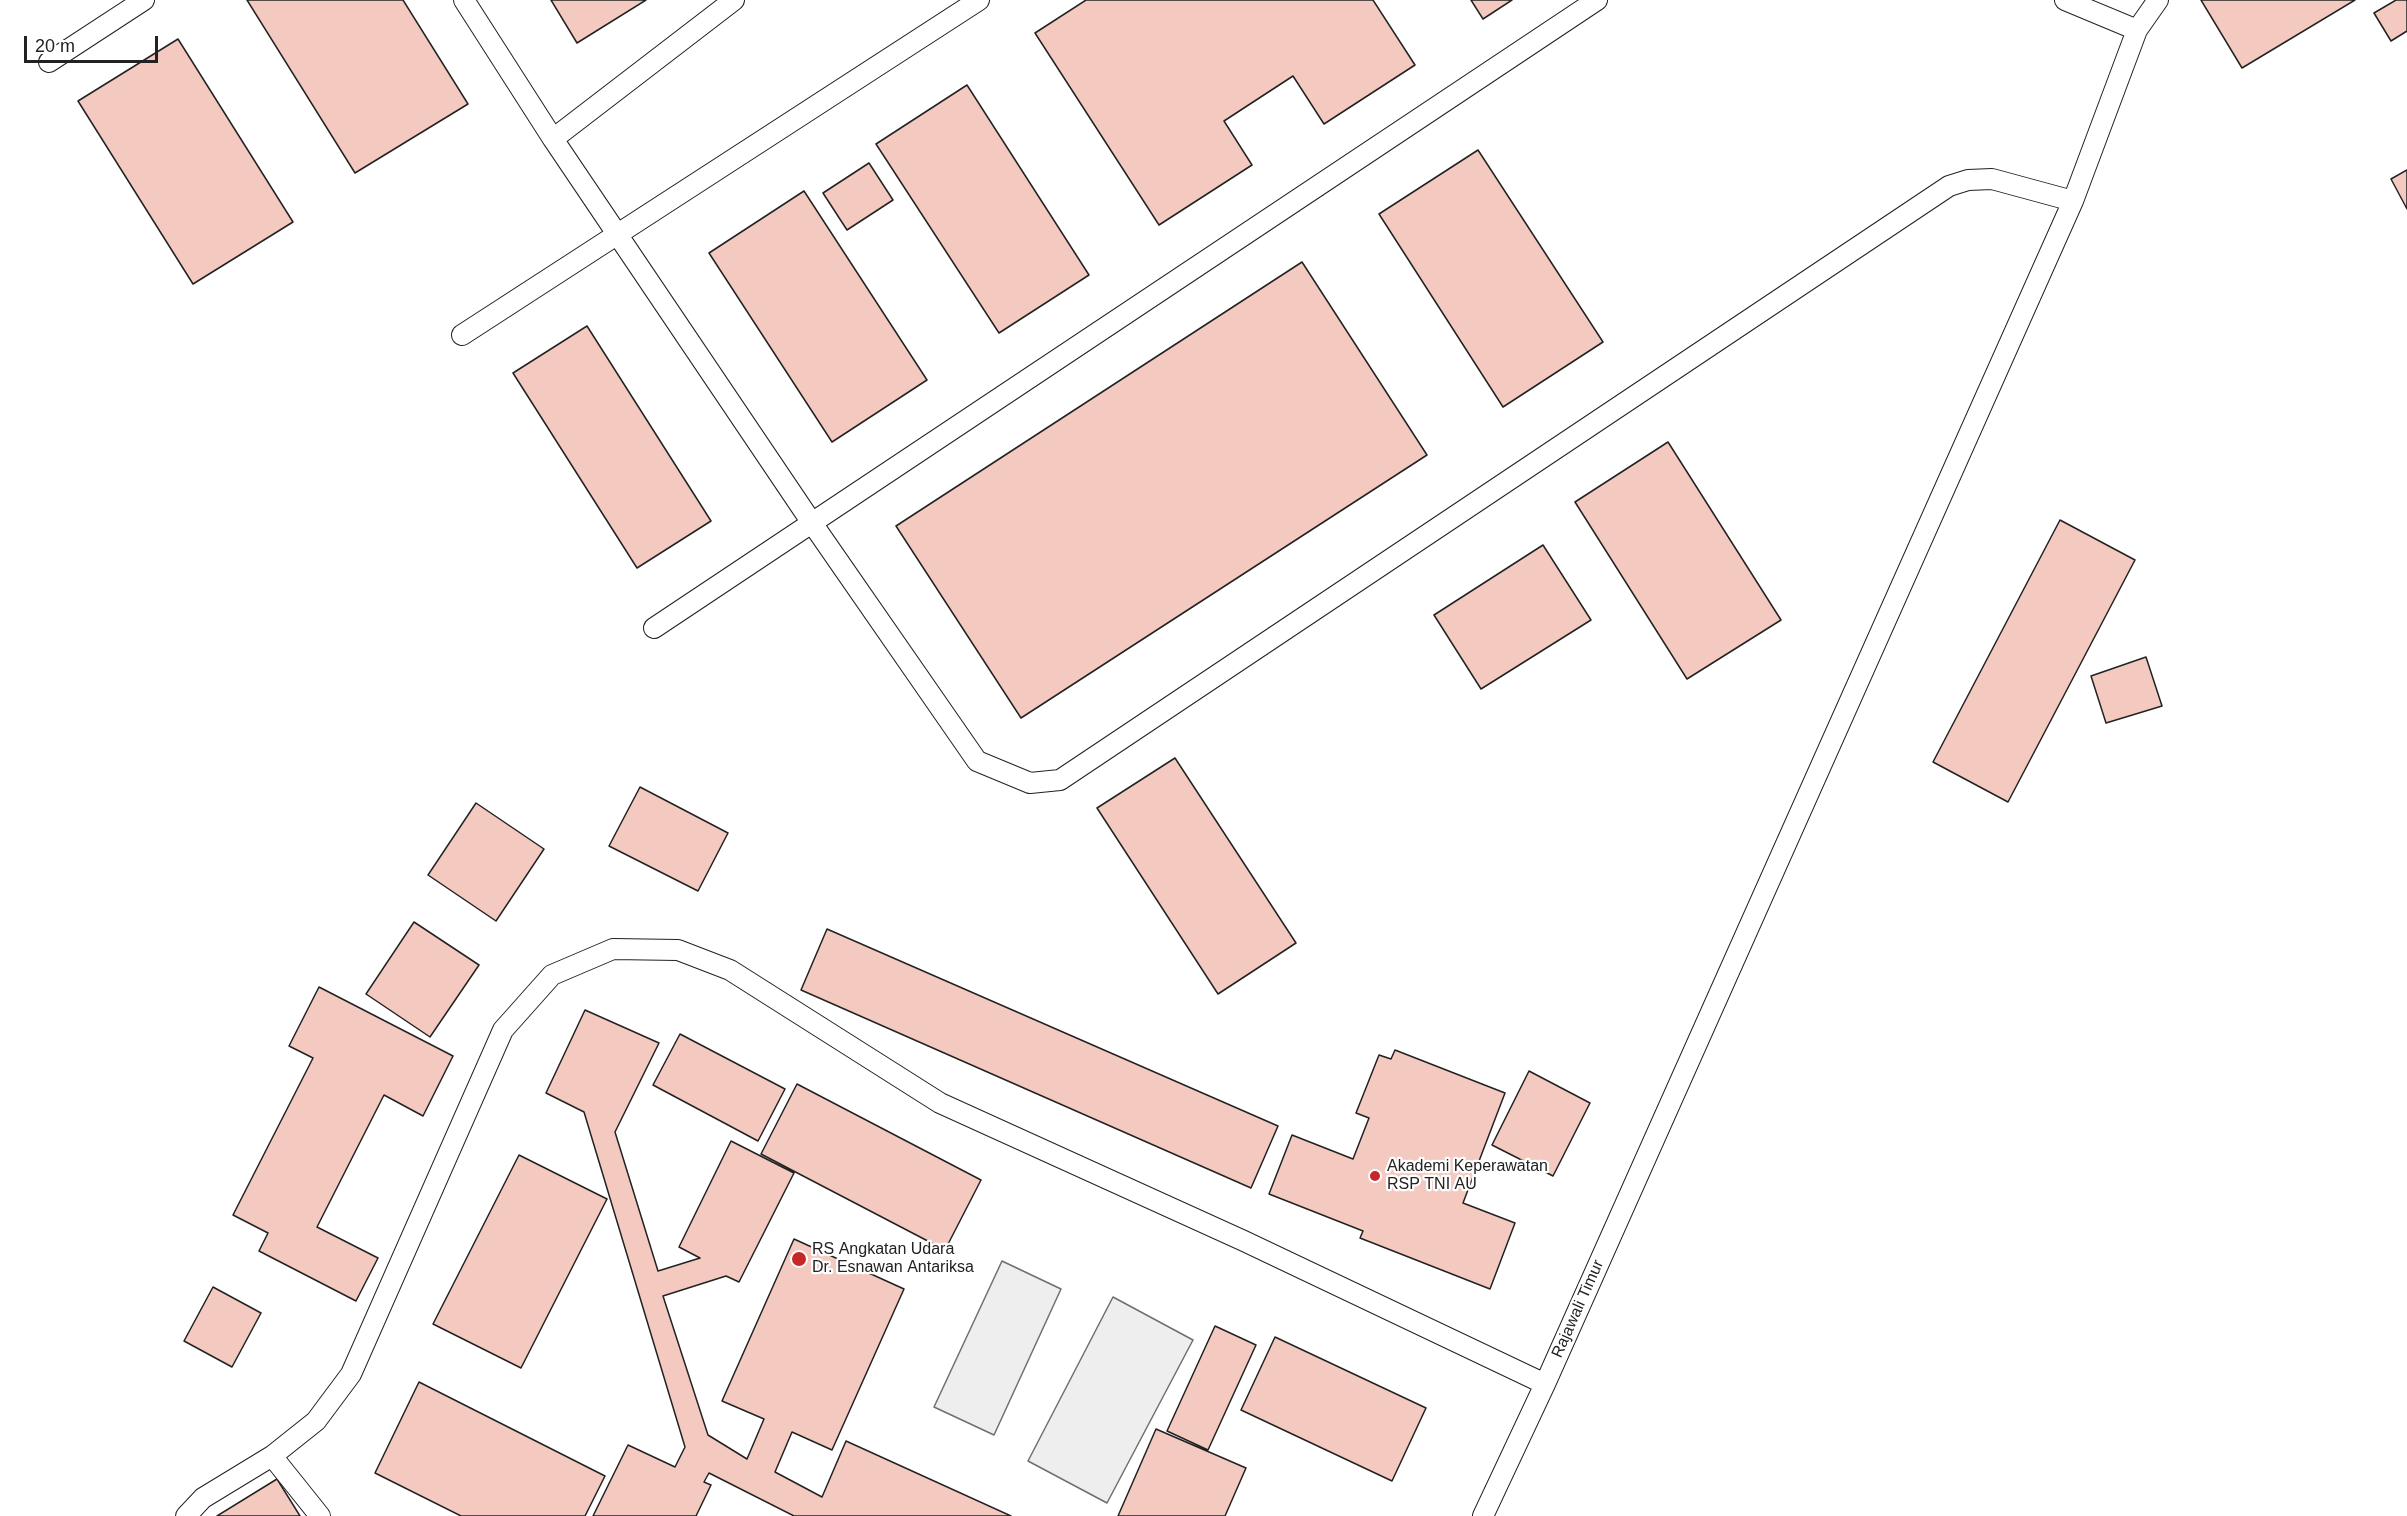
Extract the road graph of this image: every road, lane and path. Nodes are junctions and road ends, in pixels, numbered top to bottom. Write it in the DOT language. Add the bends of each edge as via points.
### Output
graph roads {
  1 [pos="144,0"];
  2 [pos="464,0"];
  3 [pos="734,0"];
  4 [pos="979,0"];
  5 [pos="1597,0"];
  6 [pos="2065,0"];
  7 [pos="2158,0"];
  8 [pos="2137,30"];
  9 [pos="49,62"];
  10 [pos="553,139"];
  11 [pos="2073,201"];
  12 [pos="616,233"];
  13 [pos="462,335"];
  14 [pos="812,523"];
  15 [pos="654,628"];
  16 [pos="1545,1384"];
  17 [pos="272,1456"];
  18 [pos="186,1516"];
  19 [pos="320,1516"];
  20 [pos="1483,1516"];
  1 -- 9 [label="lane"];
  2 -- 10 [label="lane"];
  3 -- 10 [label="lane"];
  4 -- 12 [label="lane"];
  5 -- 14 [label="lane"];
  6 -- 8 [label="lane"];
  7 -- 8 [label="lane, Rajawali Timur"];
  8 -- 11 [label="lane, Rajawali Timur"];
  10 -- 12 [label="lane"];
  11 -- 14 [label="lane" via="1992,179 1949,186 1060,780 1030,783 977,760"];
  11 -- 16 [label="lane, Rajawali Timur"];
  12 -- 13 [label="lane"];
  12 -- 14 [label="lane"];
  14 -- 15 [label="lane"];
  16 -- 17 [label="lane" via="1244,1241 939,1103 730,970 678,950 613,949 552,975 503,1030 351,1374 316,1421"];
  16 -- 20 [label="lane, Rajawali Timur"];
  17 -- 18 [label="lane" via="203,1498"];
  17 -- 19 [label="lane"];
}
